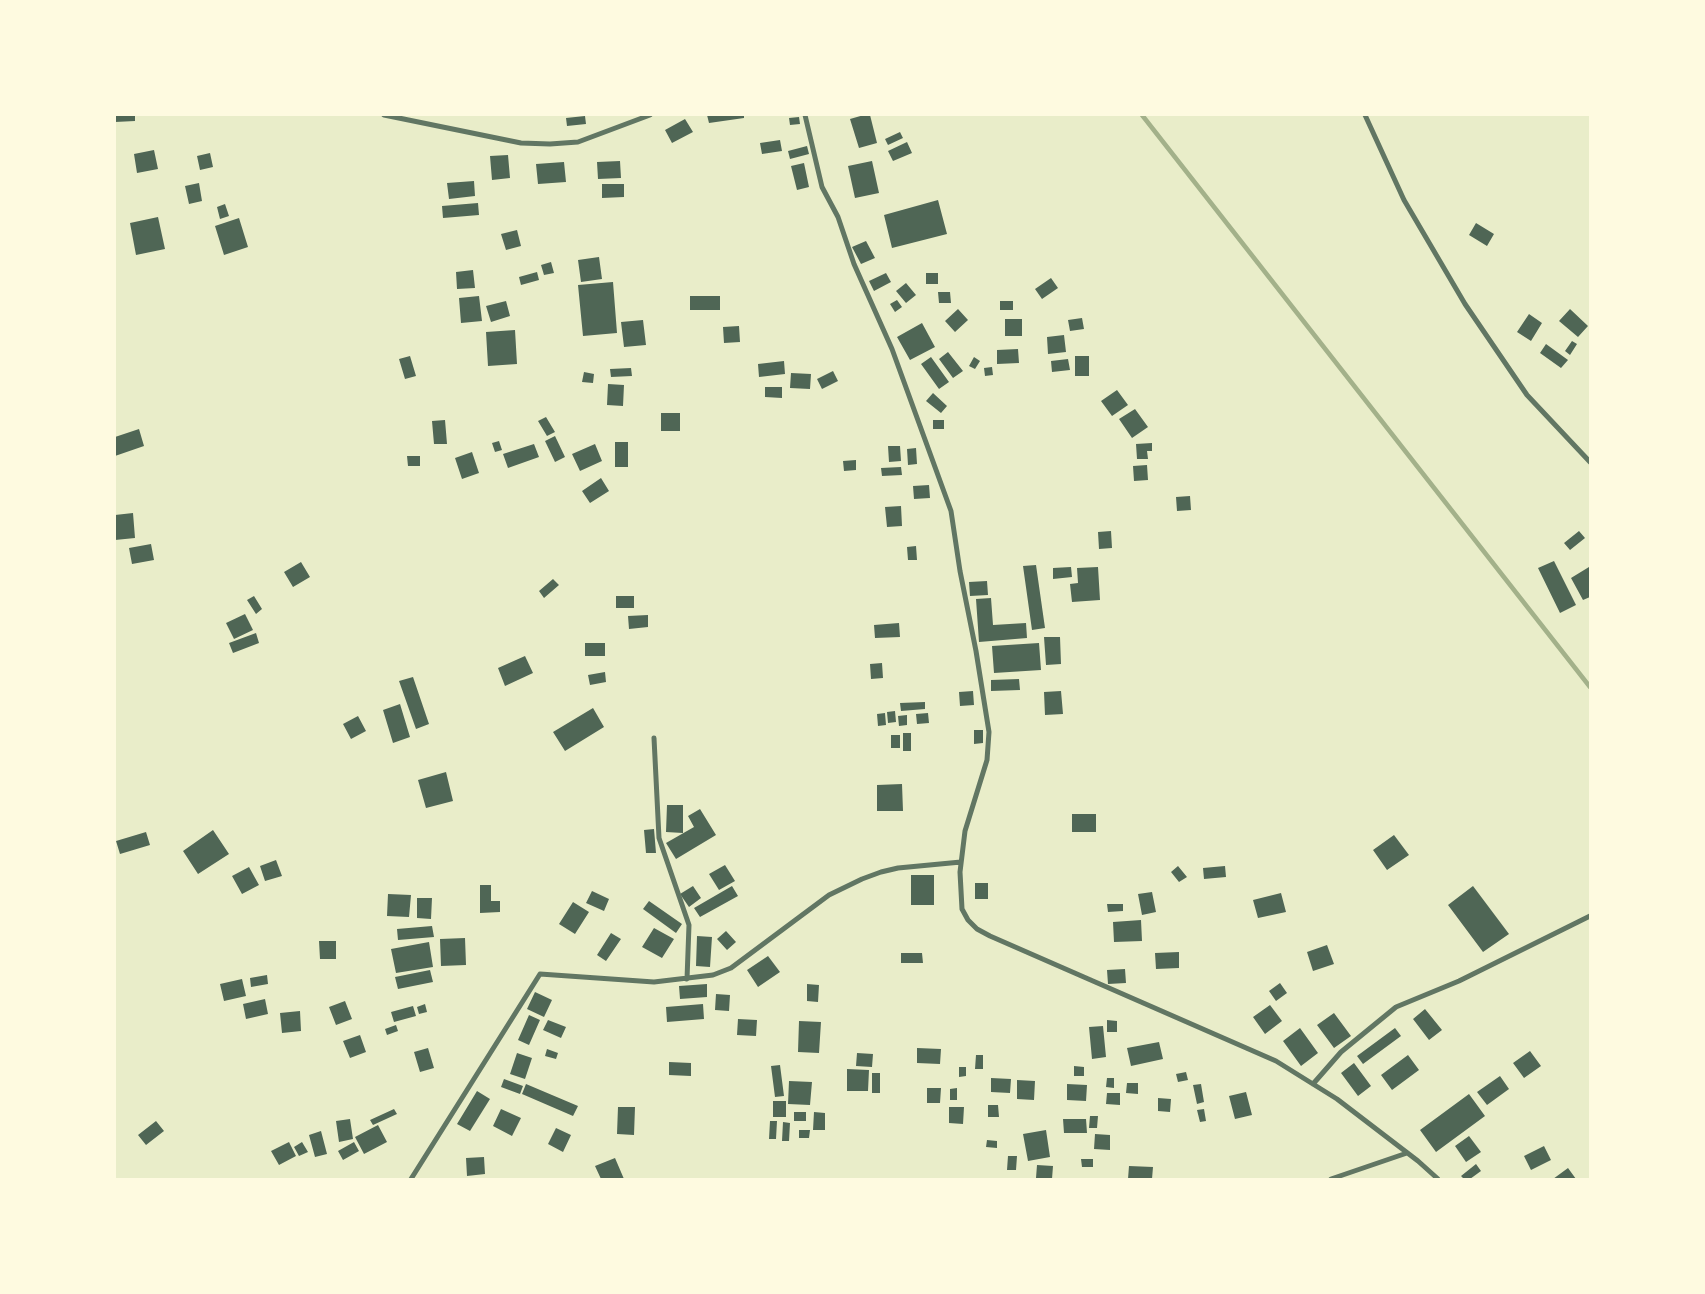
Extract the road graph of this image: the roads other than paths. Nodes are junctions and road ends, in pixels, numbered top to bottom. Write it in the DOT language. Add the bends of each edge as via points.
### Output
graph roads {
  1 [pos="384,115"];
  2 [pos="650,115"];
  3 [pos="805,115"];
  4 [pos="1365,115"];
  5 [pos="1590,462"];
  6 [pos="654,738"];
  7 [pos="961,862"];
  8 [pos="1590,916"];
  9 [pos="687,979"];
  10 [pos="1313,1084"];
  11 [pos="1407,1153"];
  12 [pos="411,1179"];
  13 [pos="1331,1179"];
  14 [pos="1438,1179"];
  1 -- 2 [label="street" via="521,143 550,144 578,142"];
  3 -- 7 [label="street" via="822,187 838,217 854,264 892,349 952,511 989,732 989,748 965,831"];
  4 -- 5 [label="street" via="1404,200 1465,304 1527,394"];
  6 -- 9 [label="street" via="659,838 689,925"];
  7 -- 9 [label="street" via="898,868 862,879 829,895 731,968"];
  7 -- 10 [label="street" via="962,909 977,930 1276,1061"];
  8 -- 10 [label="street" via="1458,981 1396,1007 1341,1052"];
  9 -- 12 [label="street" via="654,982 540,974"];
  10 -- 11 [label="street"];
  11 -- 13 [label="street"];
  11 -- 14 [label="street"];
}
